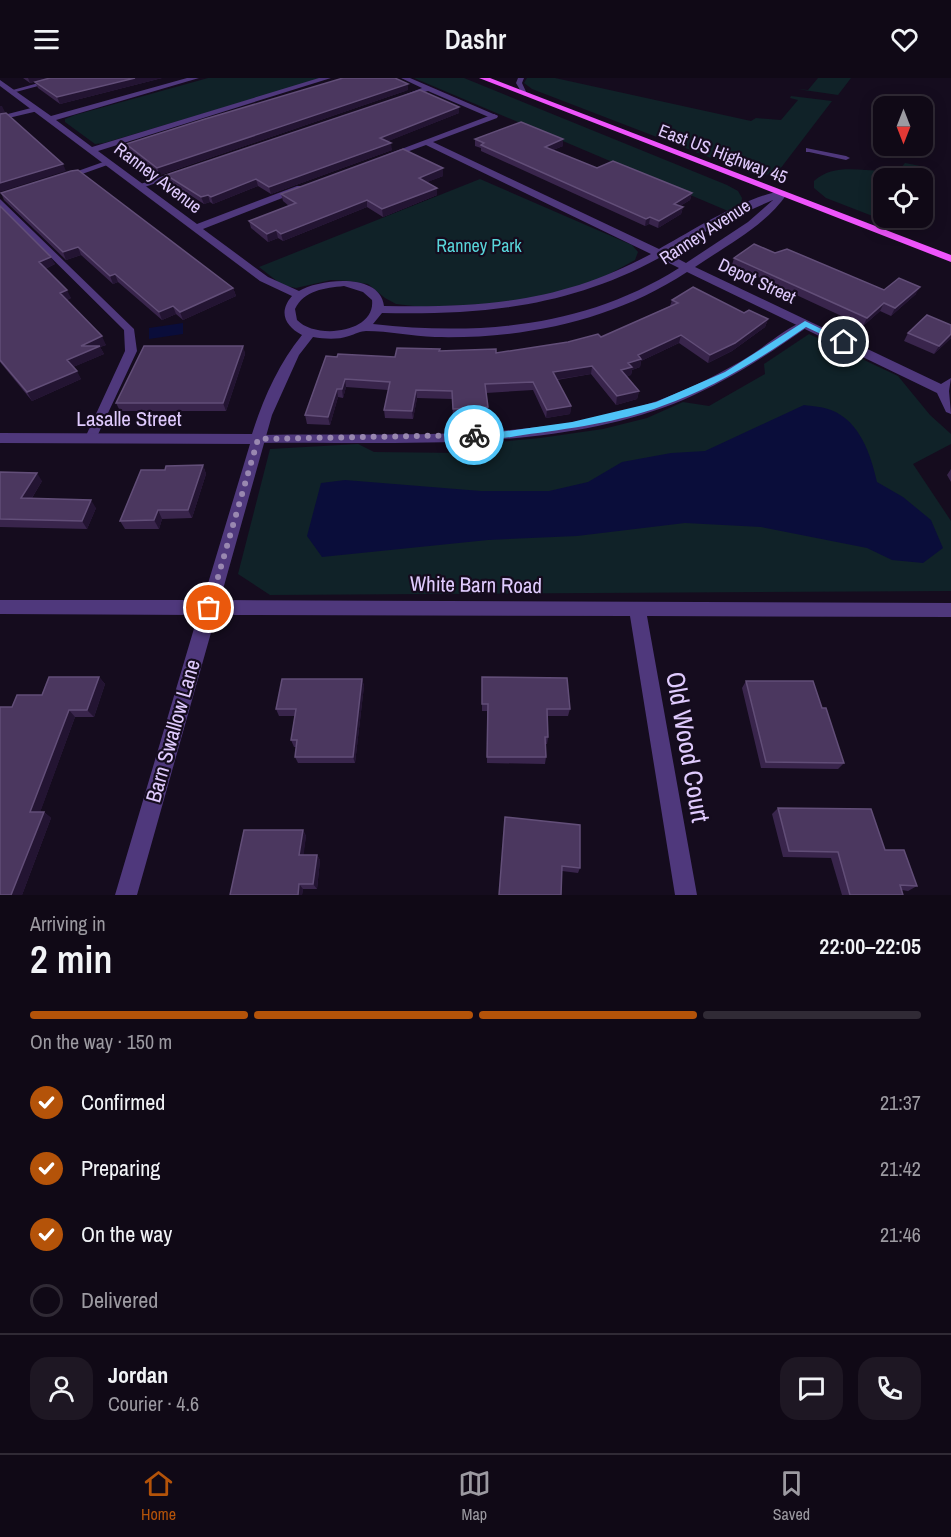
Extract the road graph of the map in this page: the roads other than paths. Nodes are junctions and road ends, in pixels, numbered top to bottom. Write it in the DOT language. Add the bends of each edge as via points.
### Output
graph roads {
  1 [pos="65,78"];
  2 [pos="195,78"];
  3 [pos="327,78"];
  4 [pos="404,78"];
  5 [pos="483,78"];
  6 [pos="521,78"];
  7 [pos="0,82"];
  8 [pos="429,88"];
  9 [pos="12,91"];
  10 [pos="526,95"];
  11 [pos="396,99"];
  12 [pos="36,109"];
  13 [pos="494,116"];
  14 [pos="0,118"];
  15 [pos="49,119"];
  16 [pos="427,142"];
  17 [pos="91,150"];
  18 [pos="809,150"];
  19 [pos="846,158"];
  20 [pos="379,159"];
  21 [pos="109,163"];
  22 [pos="189,170"];
  23 [pos="57,179"];
  24 [pos="312,184"];
  25 [pos="139,186"];
  26 [pos="11,193"];
  27 [pos="782,194"];
  28 [pos="0,197"];
  29 [pos="0,202"];
  30 [pos="195,228"];
  31 [pos="657,253"];
  32 [pos="951,260"];
  33 [pos="687,268"];
  34 [pos="299,295"];
  35 [pos="380,309"];
  36 [pos="805,324"];
  37 [pos="365,327"];
  38 [pos="310,333"];
  39 [pos="947,386"];
  40 [pos="951,409"];
  41 [pos="0,438"];
  42 [pos="258,439"];
  43 [pos="90,440"];
  44 [pos="0,607"];
  45 [pos="209,608"];
  46 [pos="637,609"];
  47 [pos="951,610"];
  48 [pos="126,895"];
  49 [pos="686,895"];
  1 -- 9 [label="lane"];
  2 -- 15 [label="street"];
  3 -- 17 [label="street"];
  4 -- 8 [label="lane"];
  5 -- 10 [label="main road, East US Highway 45"];
  6 -- 10 [label="lane" via="519,83"];
  7 -- 9 [label="street, Ranney Avenue"];
  8 -- 11 [label="lane"];
  8 -- 13 [label="lane"];
  9 -- 12 [label="street, Ranney Avenue"];
  10 -- 27 [label="main road, East US Highway 45"];
  12 -- 14 [label="lane"];
  12 -- 15 [label="street, Ranney Avenue"];
  13 -- 16 [label="street"];
  15 -- 17 [label="street, Ranney Avenue"];
  16 -- 20 [label="street"];
  16 -- 31 [label="street, Depot Street"];
  17 -- 21 [label="street, Ranney Avenue"];
  18 -- 19 [label="lane"];
  21 -- 23 [label="lane"];
  21 -- 25 [label="street, Ranney Avenue"];
  22 -- 25 [label="lane"];
  24 -- 30 [label="street"];
  25 -- 30 [label="street, Ranney Avenue"];
  26 -- 28 [label="lane"];
  27 -- 31 [label="street, Ranney Avenue" via="754,201"];
  27 -- 32 [label="main road, East US Highway 45"];
  27 -- 33 [label="street, Ranney Avenue" via="772,209"];
  29 -- 43 [label="lane" via="129,329 131,351"];
  30 -- 34 [label="street, Ranney Avenue" via="264,279"];
  31 -- 33 [label="street, Depot Street"];
  31 -- 35 [label="street, Ranney Avenue" via="615,277 526,303 471,311"];
  33 -- 36 [label="street, Depot Street"];
  33 -- 37 [label="street, Ranney Avenue" via="634,298 548,324 459,335"];
  34 -- 35 [label="street" via="327,284 352,284 371,291 379,300"];
  34 -- 38 [label="street" via="288,312 298,328"];
  35 -- 37 [label="street"];
  36 -- 39 [label="street, Depot Street"];
  36 -- 42 [label="lane" via="757,358 691,392 630,413 584,423 500,435"];
  37 -- 38 [label="street" via="328,336"];
  38 -- 42 [label="street, Barn Swallow Lane" via="293,354 277,385"];
  39 -- 40 [label="street, Depot Street"];
  41 -- 43 [label="street, Lasalle Street"];
  42 -- 43 [label="street, Lasalle Street"];
  42 -- 45 [label="street, Barn Swallow Lane"];
  44 -- 45 [label="street, White Barn Road"];
  45 -- 46 [label="street, White Barn Road"];
  45 -- 48 [label="street, Barn Swallow Lane"];
  46 -- 47 [label="street, White Barn Road"];
  46 -- 49 [label="street, Old Wood Court"];
}
